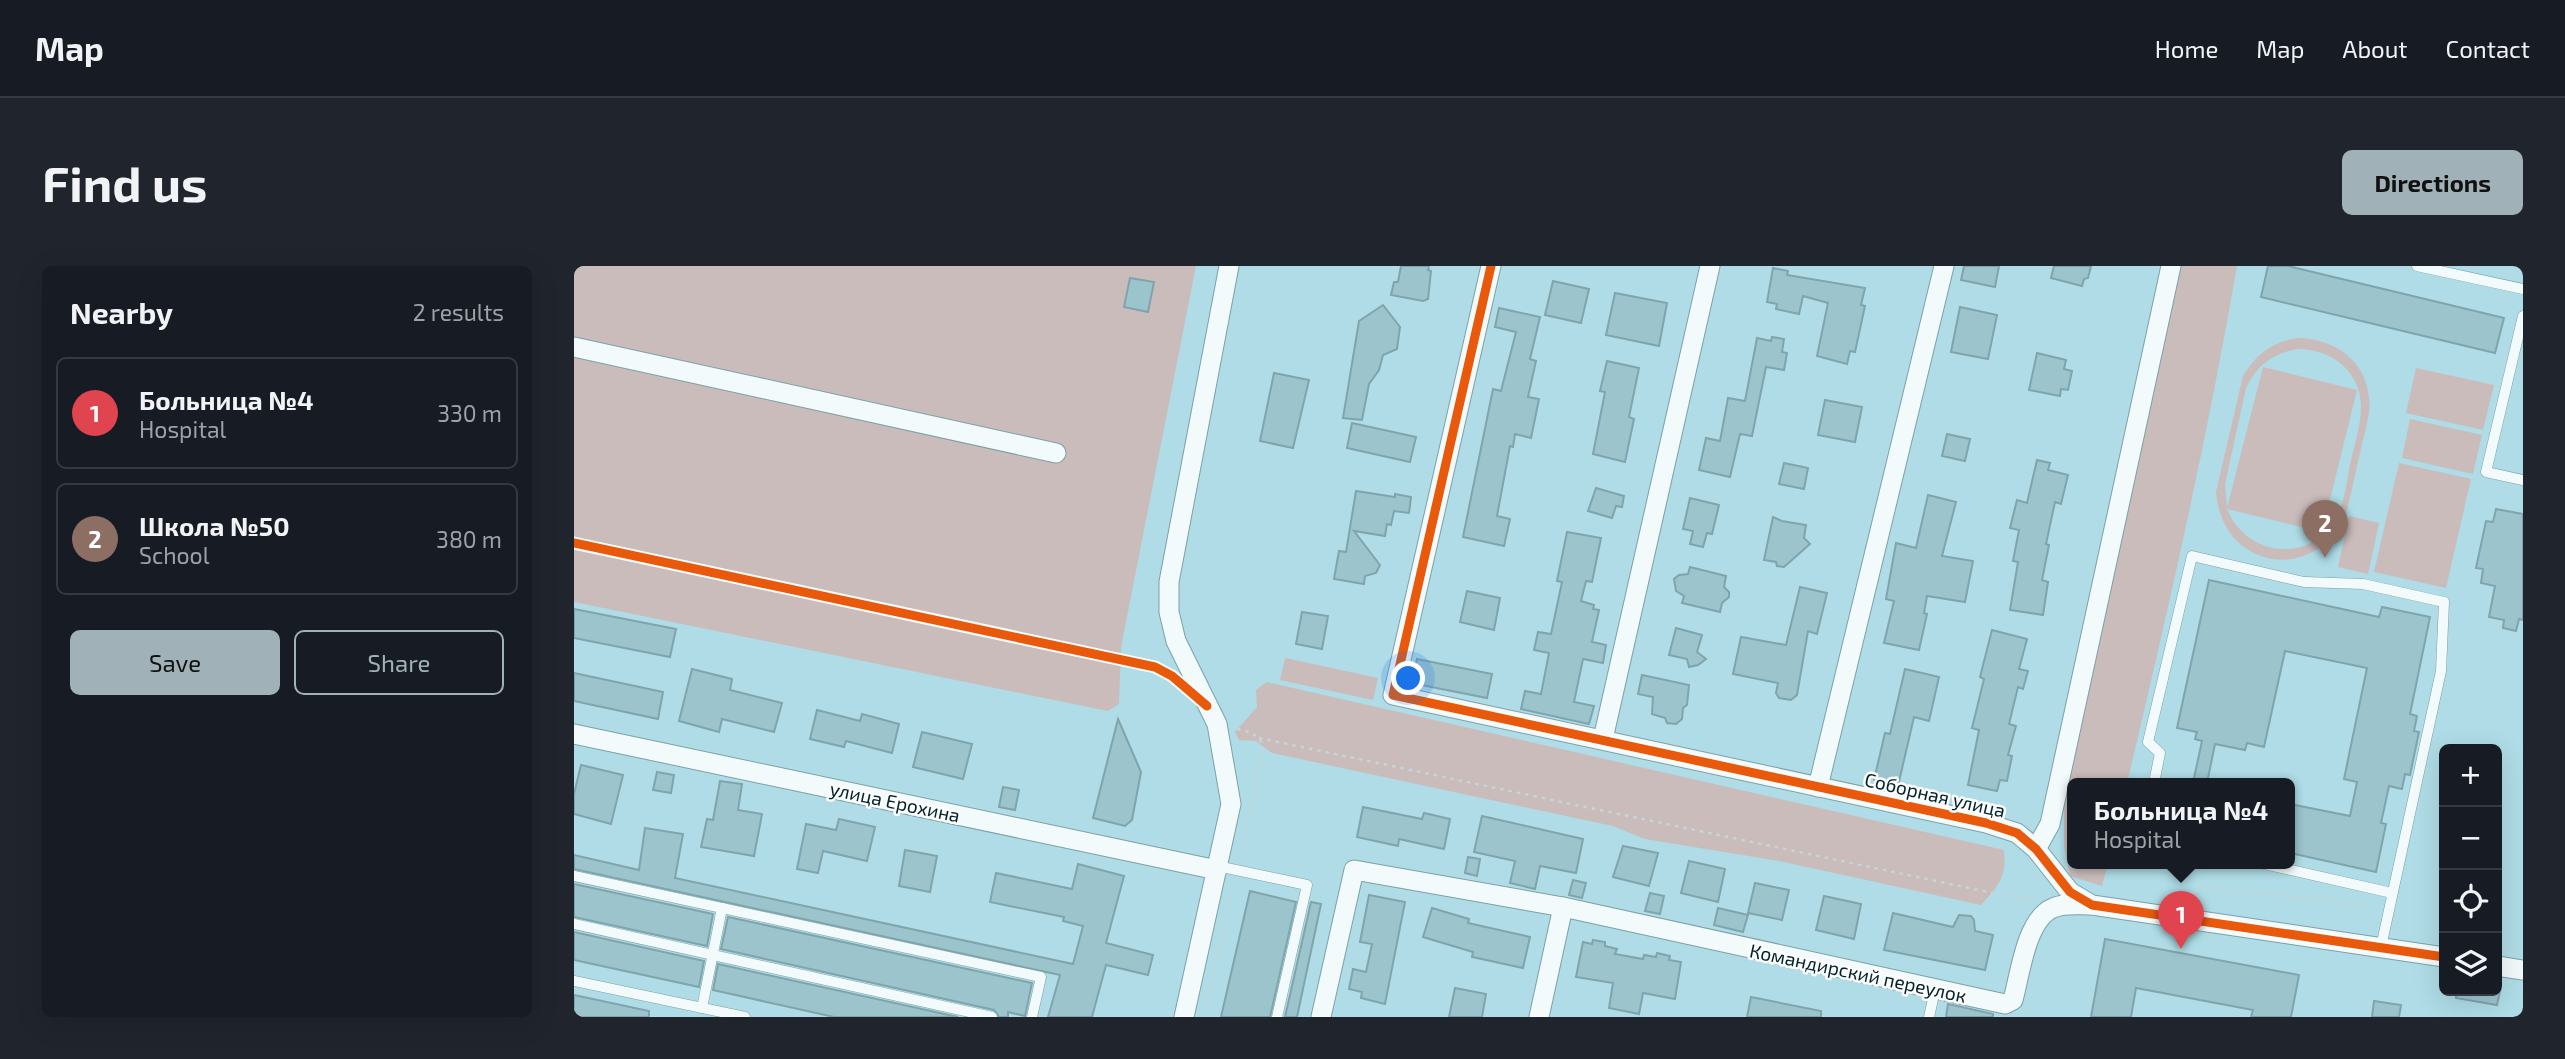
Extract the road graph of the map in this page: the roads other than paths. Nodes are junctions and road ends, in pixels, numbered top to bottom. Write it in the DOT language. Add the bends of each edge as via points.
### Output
graph roads {
  1 [pos="1229,266"];
  2 [pos="1491,266"];
  3 [pos="1710,266"];
  4 [pos="1944,266"];
  5 [pos="2171,266"];
  6 [pos="2417,266"];
  7 [pos="2523,289"];
  8 [pos="2523,316"];
  9 [pos="574,347"];
  10 [pos="1056,453"];
  11 [pos="2523,480"];
  12 [pos="574,734"];
  13 [pos="1603,739"];
  14 [pos="2155,778"];
  15 [pos="1818,787"];
  16 [pos="2036,849"];
  17 [pos="1217,868"];
  18 [pos="2286,869"];
  19 [pos="574,876"];
  20 [pos="2392,894"];
  21 [pos="2092,905"];
  22 [pos="1563,907"];
  23 [pos="722,908"];
  24 [pos="574,924"];
  25 [pos="2381,947"];
  26 [pos="712,954"];
  27 [pos="2439,956"];
  28 [pos="2502,967"];
  29 [pos="2523,970"];
  30 [pos="574,981"];
  31 [pos="1935,990"];
  32 [pos="702,1007"];
  33 [pos="731,1015"];
  34 [pos="746,1017"];
  35 [pos="992,1017"];
  36 [pos="1032,1017"];
  37 [pos="1184,1017"];
  38 [pos="1277,1017"];
  39 [pos="1321,1017"];
  40 [pos="1539,1017"];
  41 [pos="1929,1017"];
  1 -- 17 [label="street" via="1169,582 1176,641 1217,724 1231,804"];
  2 -- 13 [label="street, Соборная улица" via="1393,695"];
  3 -- 13 [label="street"];
  4 -- 15 [label="street"];
  5 -- 16 [label="street" via="2050,824"];
  6 -- 7 [label="lane"];
  8 -- 11 [label="lane" via="2486,472"];
  9 -- 10 [label="street"];
  12 -- 17 [label="street, улица Ерохина"];
  13 -- 15 [label="street, Соборная улица"];
  14 -- 20 [label="lane" via="2160,752 2148,742 2192,556 2304,582 2363,584 2444,602 2441,671"];
  15 -- 16 [label="street, Соборная улица" via="1986,823 2017,833"];
  16 -- 21 [label="street, Соборная улица" via="2070,892"];
  17 -- 37 [label="street"];
  17 -- 38 [label="lane" via="1307,885"];
  18 -- 20 [label="lane"];
  19 -- 23 [label="lane"];
  20 -- 25 [label="lane"];
  21 -- 25 [label="street, Соборная улица"];
  21 -- 31 [label="street, Командирский переулок" via="2063,905 2043,914 2028,938 2010,1003"];
  22 -- 31 [label="street, Командирский переулок"];
  22 -- 39 [label="street, Командирский переулок" via="1354,870"];
  22 -- 40 [label="street"];
  23 -- 26 [label="lane"];
  23 -- 36 [label="lane" via="1041,977"];
  24 -- 26 [label="lane"];
  25 -- 27 [label="street, Соборная улица"];
  26 -- 32 [label="lane"];
  26 -- 35 [label="lane"];
  28 -- 29 [label="street"];
  30 -- 32 [label="lane"];
  31 -- 41 [label="lane"];
  32 -- 33 [label="lane"];
  33 -- 34 [label="lane"];
}
